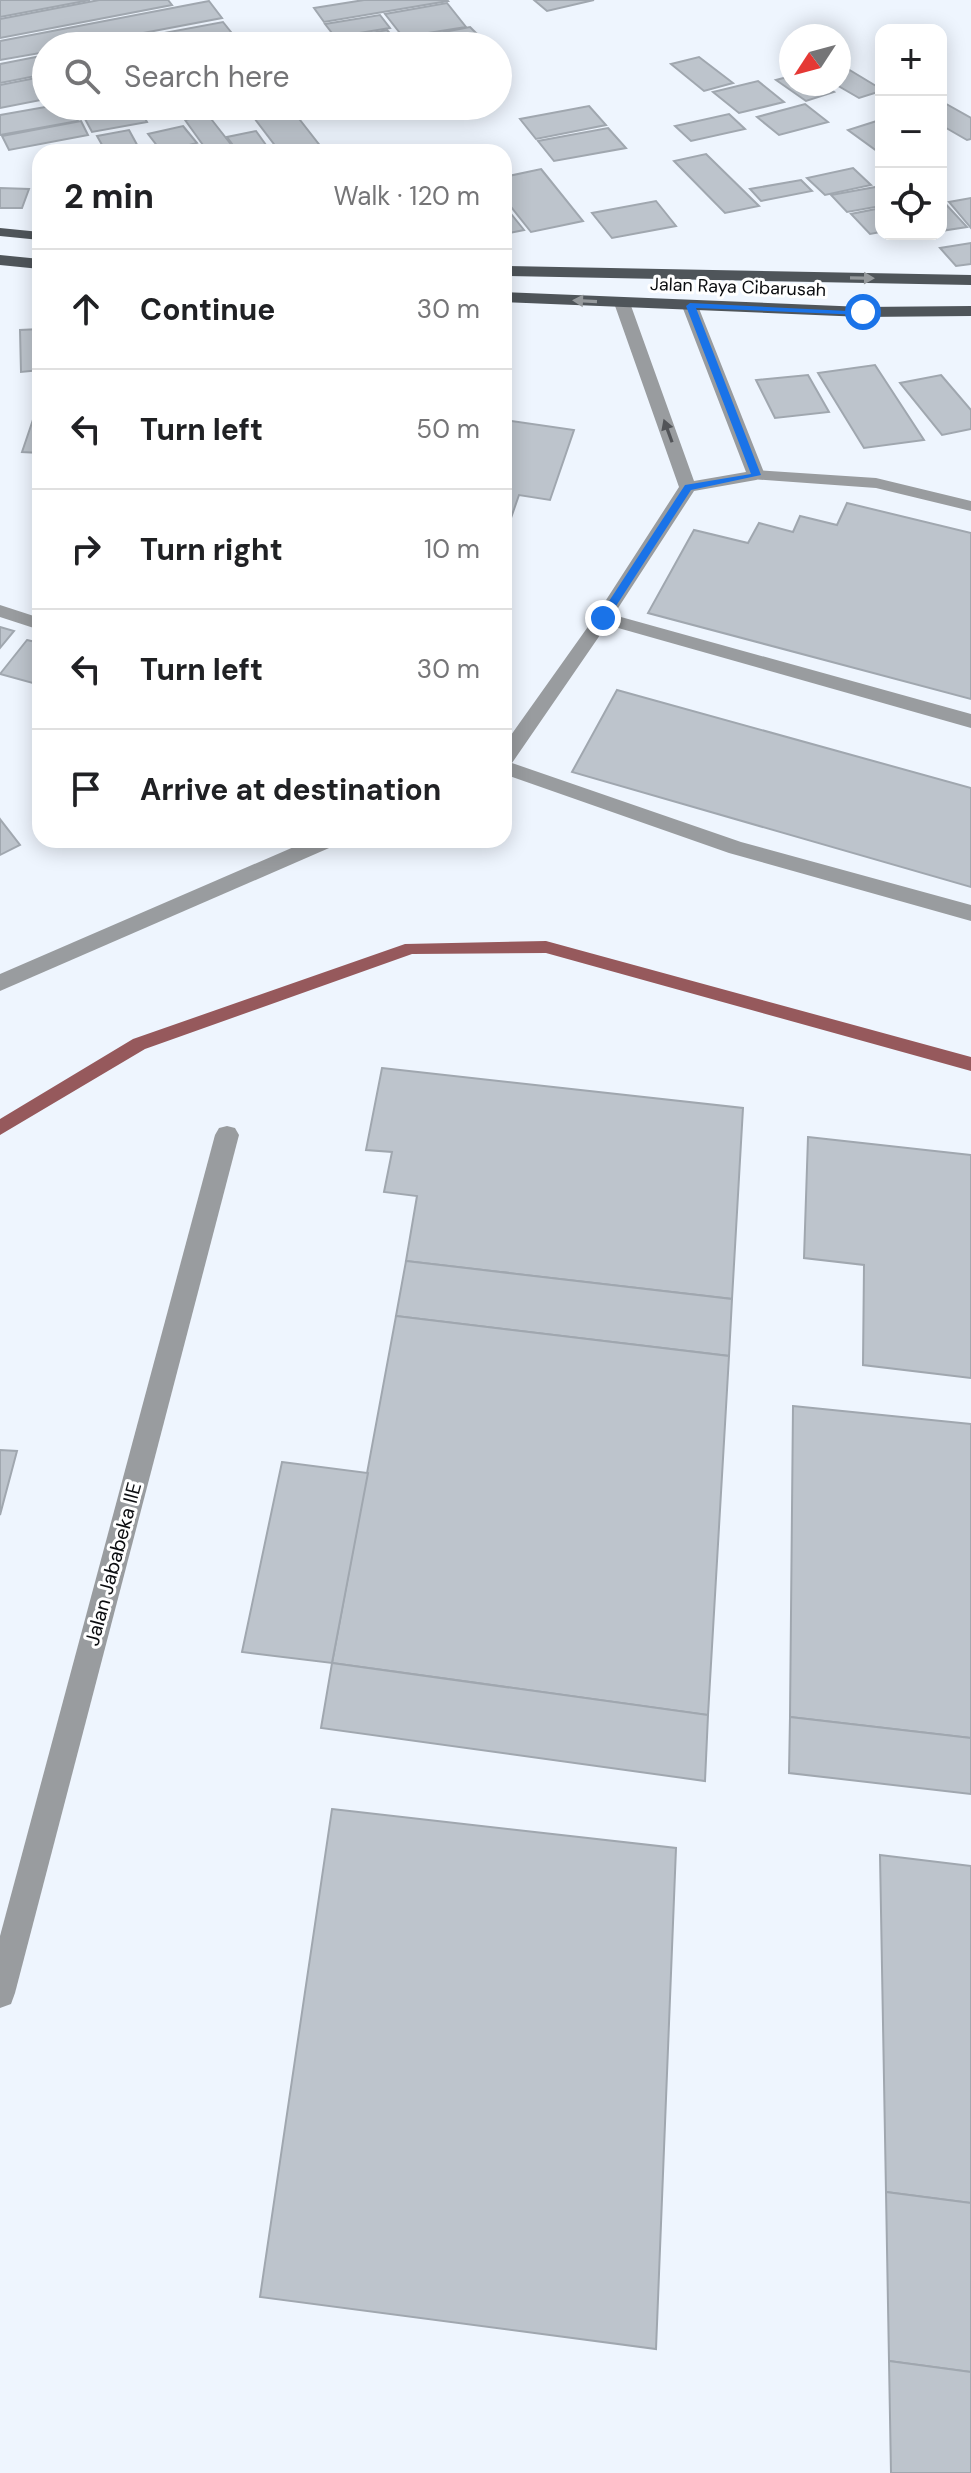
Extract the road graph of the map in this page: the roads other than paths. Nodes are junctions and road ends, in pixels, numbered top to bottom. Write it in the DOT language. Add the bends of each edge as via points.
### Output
graph roads {
  1 [pos="0,232"];
  2 [pos="32,235"];
  3 [pos="0,260"];
  4 [pos="32,263"];
  5 [pos="512,271"];
  6 [pos="971,280"];
  7 [pos="512,297"];
  8 [pos="622,303"];
  9 [pos="690,306"];
  10 [pos="971,311"];
  11 [pos="756,475"];
  12 [pos="688,487"];
  13 [pos="971,506"];
  14 [pos="0,611"];
  15 [pos="603,618"];
  16 [pos="32,621"];
  17 [pos="971,721"];
  18 [pos="512,749"];
  19 [pos="512,770"];
  20 [pos="311,848"];
  21 [pos="971,913"];
  22 [pos="0,983"];
  23 [pos="227,1135"];
  24 [pos="0,1993"];
  1 -- 2 [label="main road"];
  3 -- 4 [label="main road"];
  5 -- 6 [label="main road, Jalan Raya Cibarusah, one-way"];
  8 -- 7 [label="main road, Jalan Raya Cibarusah, one-way"];
  8 -- 9 [label="main road, Jalan Raya Cibarusah"];
  12 -- 8 [label="street, one-way"];
  9 -- 10 [label="main road, Jalan Raya Cibarusah"];
  9 -- 11 [label="street"];
  11 -- 12 [label="street"];
  11 -- 13 [label="street" via="876,483"];
  12 -- 15 [label="street"];
  14 -- 16 [label="street"];
  15 -- 17 [label="street"];
  15 -- 18 [label="street"];
  19 -- 21 [label="street" via="736,848"];
  20 -- 22 [label="street"];
  23 -- 24 [label="street, Jalan Jababeka IIE"];
}
